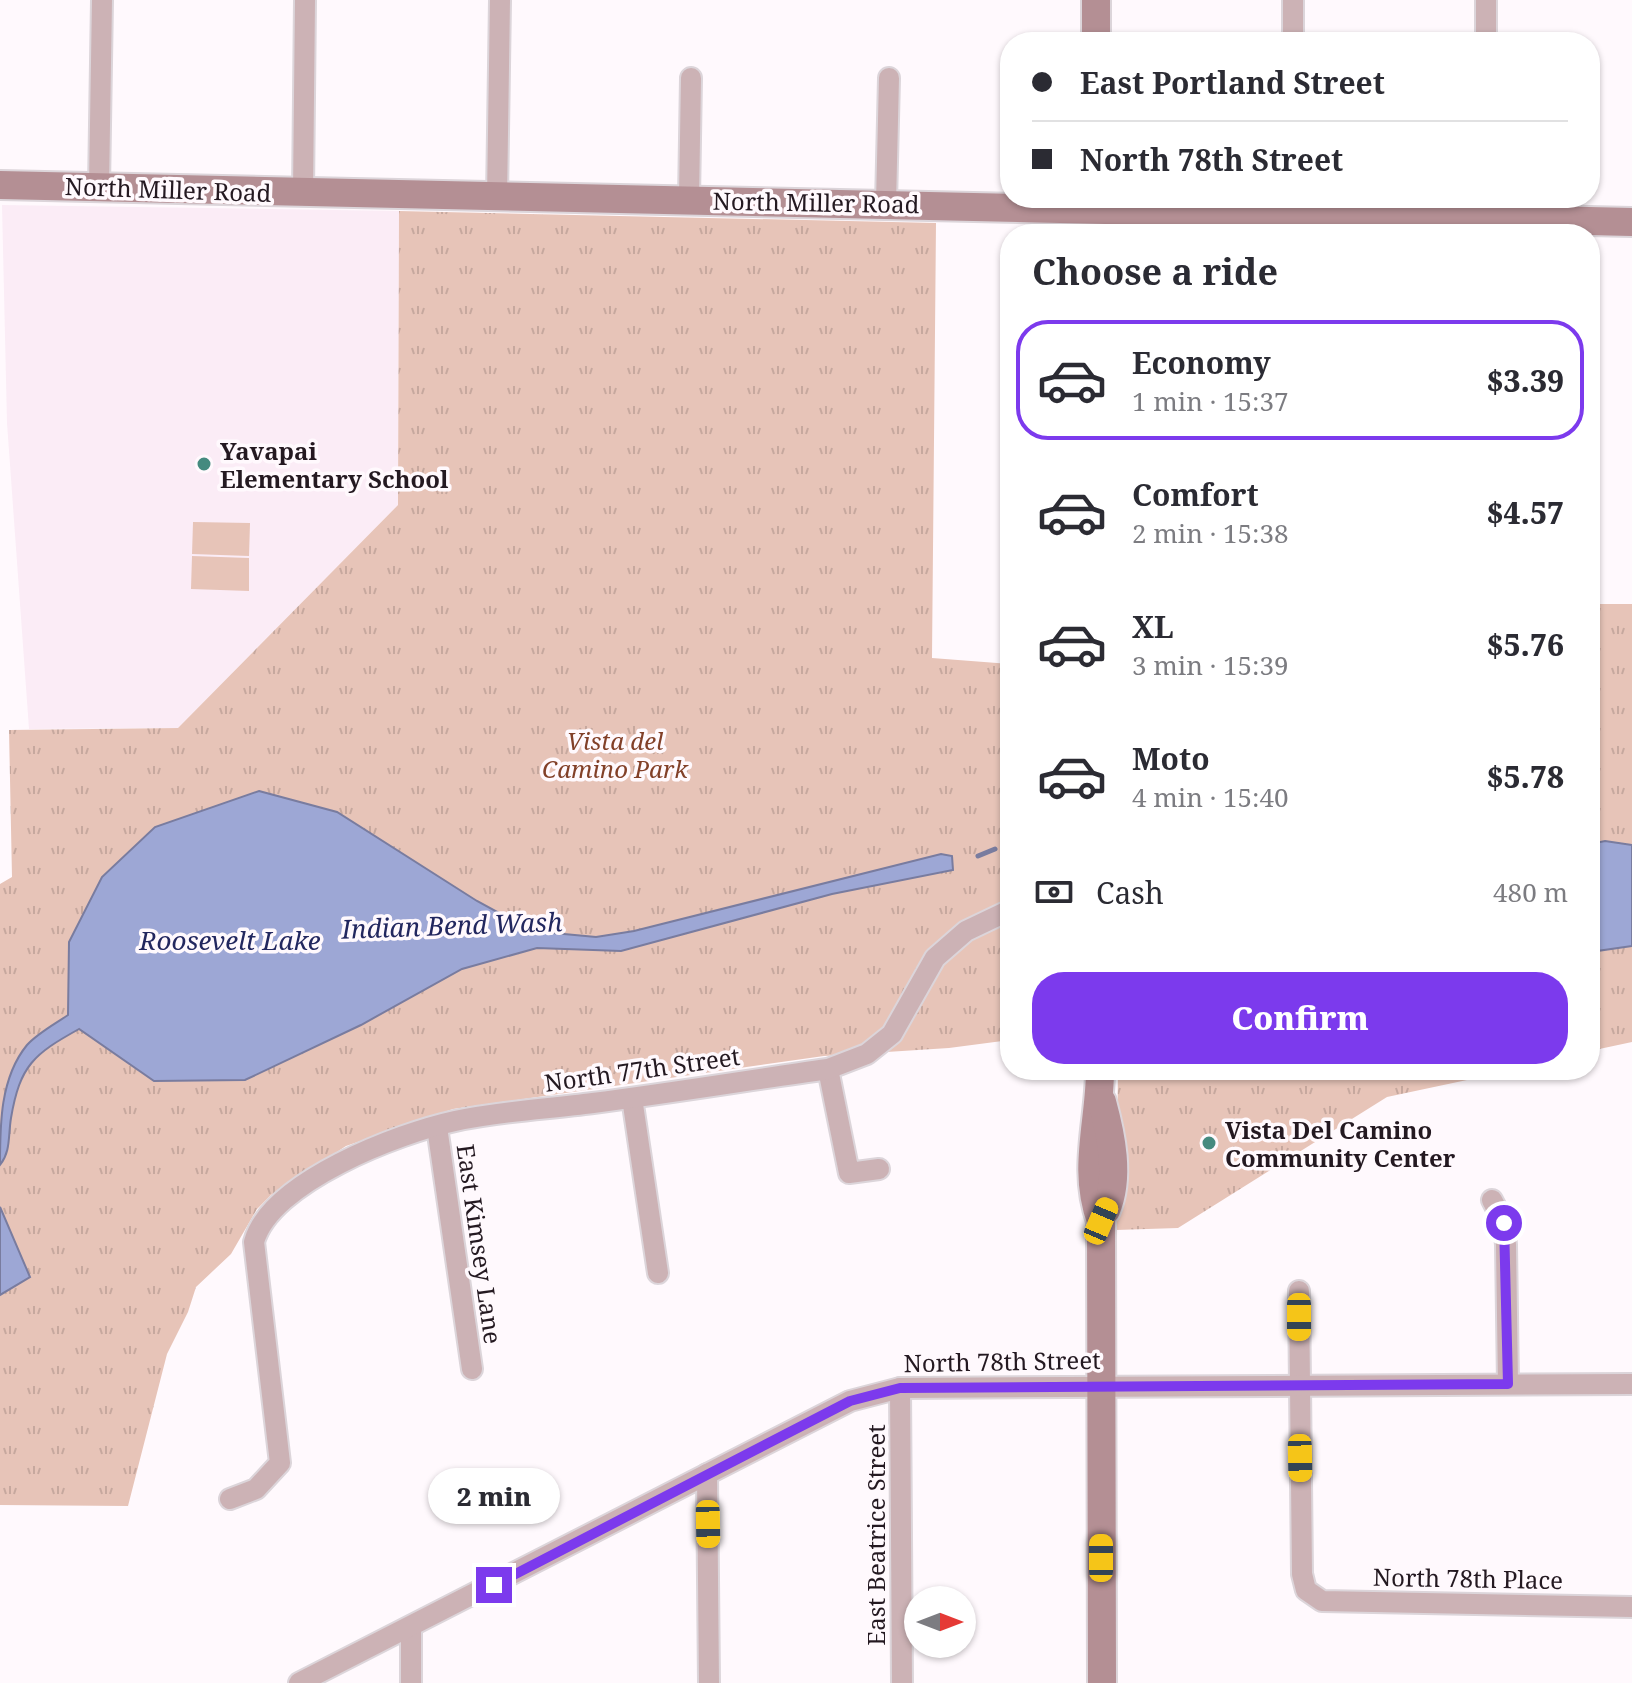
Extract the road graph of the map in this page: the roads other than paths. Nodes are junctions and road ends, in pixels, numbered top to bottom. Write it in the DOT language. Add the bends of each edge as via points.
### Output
graph roads {
  1 [pos="102,0"];
  2 [pos="305,0"];
  3 [pos="500,0"];
  4 [pos="1096,0"];
  5 [pos="1293,0"];
  6 [pos="1486,0"];
  7 [pos="1096,32"];
  8 [pos="1293,32"];
  9 [pos="1486,32"];
  10 [pos="691,78"];
  11 [pos="889,78"];
  12 [pos="0,185"];
  13 [pos="99,187"];
  14 [pos="303,193"];
  15 [pos="497,198"];
  16 [pos="689,199"];
  17 [pos="886,203"];
  18 [pos="1238,208"];
  19 [pos="1486,208"];
  20 [pos="1097,213"];
  21 [pos="1632,222"];
  22 [pos="1000,915"];
  23 [pos="828,1069"];
  24 [pos="1100,1084"];
  25 [pos="632,1098"];
  26 [pos="437,1127"];
  27 [pos="879,1169"];
  28 [pos="1492,1200"];
  29 [pos="658,1273"];
  30 [pos="1299,1291"];
  31 [pos="472,1369"];
  32 [pos="1508,1384"];
  33 [pos="1632,1384"];
  34 [pos="1299,1385"];
  35 [pos="1101,1386"];
  36 [pos="900,1388"];
  37 [pos="707,1474"];
  38 [pos="230,1499"];
  39 [pos="1632,1607"];
  40 [pos="411,1628"];
  41 [pos="299,1683"];
  42 [pos="411,1683"];
  43 [pos="709,1683"];
  44 [pos="902,1683"];
  45 [pos="1102,1683"];
  1 -- 13 [label="street"];
  2 -- 14 [label="street"];
  3 -- 15 [label="street"];
  4 -- 7 [label="street"];
  5 -- 8 [label="street"];
  6 -- 9 [label="street"];
  10 -- 16 [label="street"];
  11 -- 17 [label="street"];
  12 -- 13 [label="street, North Miller Road"];
  13 -- 14 [label="street, North Miller Road"];
  14 -- 15 [label="street, North Miller Road"];
  15 -- 16 [label="street, North Miller Road"];
  16 -- 17 [label="street, North Miller Road"];
  17 -- 20 [label="street, North Miller Road"];
  18 -- 20 [label="street, North Miller Road"];
  19 -- 21 [label="street, North Miller Road"];
  22 -- 23 [label="street, North 77th Street" via="966,931 935,958 892,1034 867,1054"];
  23 -- 25 [label="street, North 77th Street"];
  23 -- 27 [label="street" via="849,1173"];
  24 -- 35 [label="street" via="1091,1154 1092,1197 1101,1221"];
  25 -- 26 [label="street, North 77th Street"];
  25 -- 29 [label="street"];
  26 -- 31 [label="street, East Kimsey Lane"];
  26 -- 38 [label="street, North 77th Street" via="327,1171 265,1218 254,1242 280,1463 256,1489"];
  28 -- 32 [label="street" via="1504,1223 1506,1245"];
  30 -- 34 [label="street"];
  32 -- 33 [label="street, North 78th Street"];
  32 -- 34 [label="street, North 78th Street"];
  34 -- 35 [label="street, North 78th Street"];
  34 -- 39 [label="street, North 78th Place" via="1302,1574 1306,1590 1322,1601"];
  35 -- 36 [label="street, North 78th Street"];
  35 -- 45 [label="street"];
  36 -- 37 [label="street, North 78th Street" via="850,1401"];
  36 -- 44 [label="street, East Beatrice Street"];
  37 -- 40 [label="street, North 78th Street"];
  37 -- 43 [label="street"];
  40 -- 41 [label="street, North 78th Street"];
  40 -- 42 [label="street"];
}
